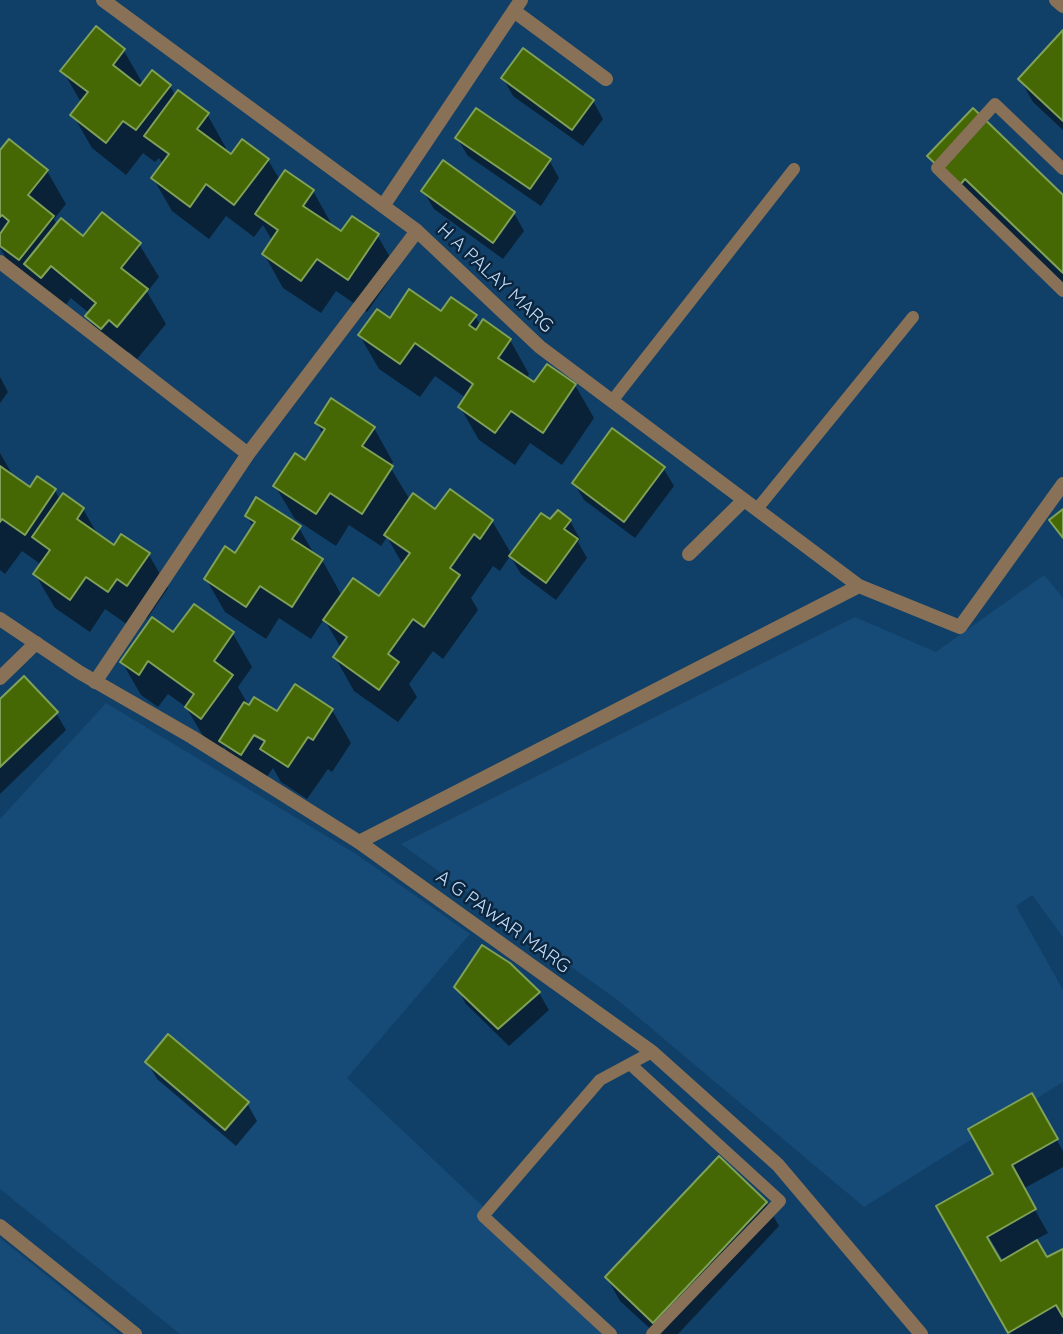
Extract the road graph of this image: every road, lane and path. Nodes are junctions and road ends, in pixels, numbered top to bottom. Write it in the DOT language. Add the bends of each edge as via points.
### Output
graph roads {
  1 [pos="103,0"];
  2 [pos="1056,0"];
  3 [pos="518,5"];
  4 [pos="1063,6"];
  5 [pos="606,79"];
  6 [pos="794,169"];
  7 [pos="1063,170"];
  8 [pos="383,206"];
  9 [pos="417,231"];
  10 [pos="0,262"];
  11 [pos="1063,291"];
  12 [pos="913,317"];
  13 [pos="612,401"];
  14 [pos="248,454"];
  15 [pos="1063,484"];
  16 [pos="744,500"];
  17 [pos="757,509"];
  18 [pos="689,554"];
  19 [pos="859,586"];
  20 [pos="0,619"];
  21 [pos="36,643"];
  22 [pos="0,678"];
  23 [pos="95,682"];
  24 [pos="359,842"];
  25 [pos="652,1052"];
  26 [pos="630,1064"];
  27 [pos="0,1226"];
  28 [pos="135,1334"];
  29 [pos="611,1334"];
  30 [pos="652,1334"];
  31 [pos="921,1334"];
  1 -- 8 [label="street, H A PALAY MARG"];
  2 -- 4 [label="street"];
  3 -- 5 [label="street"];
  3 -- 8 [label="street"];
  6 -- 13 [label="lane"];
  7 -- 11 [label="lane" via="995,104 937,168"];
  8 -- 9 [label="street, H A PALAY MARG"];
  9 -- 13 [label="street, H A PALAY MARG" via="540,347"];
  9 -- 14 [label="street"];
  10 -- 14 [label="street"];
  12 -- 17 [label="lane"];
  13 -- 16 [label="street, H A PALAY MARG"];
  14 -- 23 [label="street"];
  15 -- 19 [label="street, H A PALAY MARG" via="960,627"];
  16 -- 17 [label="street, H A PALAY MARG"];
  16 -- 18 [label="street"];
  17 -- 19 [label="street, H A PALAY MARG"];
  19 -- 24 [label="street"];
  20 -- 21 [label="street, A G PAWAR MARG"];
  21 -- 22 [label="street"];
  21 -- 23 [label="street, A G PAWAR MARG"];
  23 -- 24 [label="street, A G PAWAR MARG"];
  24 -- 25 [label="street, A G PAWAR MARG"];
  25 -- 26 [label="lane"];
  25 -- 31 [label="street, A G PAWAR MARG" via="778,1165"];
  26 -- 29 [label="lane" via="600,1080 483,1216"];
  26 -- 30 [label="lane" via="780,1200"];
  27 -- 28 [label="street"];
}
